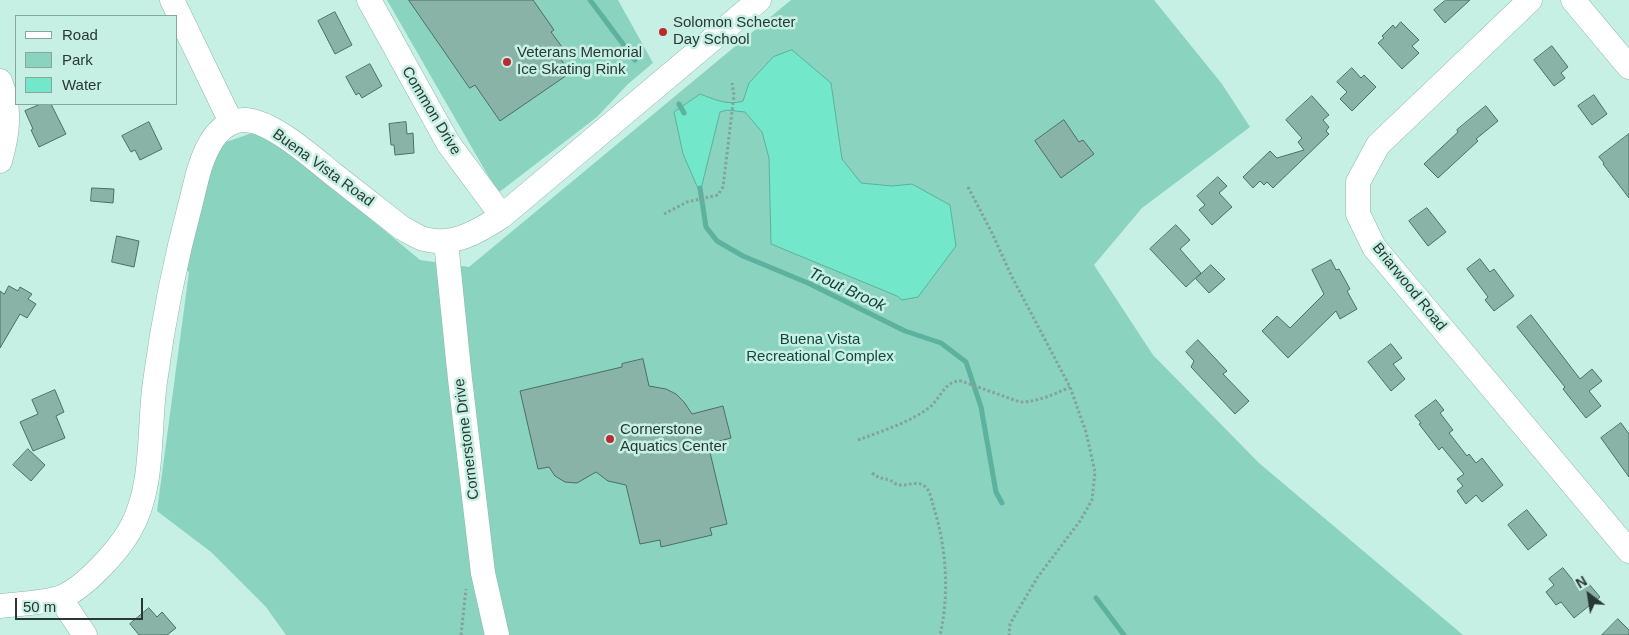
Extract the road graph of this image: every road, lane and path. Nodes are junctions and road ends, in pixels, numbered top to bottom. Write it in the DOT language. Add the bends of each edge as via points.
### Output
graph roads {
  1 [pos="172,0"];
  2 [pos="369,0"];
  3 [pos="759,0"];
  4 [pos="1530,0"];
  5 [pos="1573,0"];
  6 [pos="1629,67"];
  7 [pos="0,81"];
  8 [pos="732,82"];
  9 [pos="231,122"];
  10 [pos="0,161"];
  11 [pos="968,187"];
  12 [pos="664,214"];
  13 [pos="502,216"];
  14 [pos="446,242"];
  15 [pos="1070,386"];
  16 [pos="858,440"];
  17 [pos="872,473"];
  18 [pos="1629,551"];
  19 [pos="469,582"];
  20 [pos="60,598"];
  21 [pos="0,606"];
  22 [pos="85,635"];
  23 [pos="461,635"];
  24 [pos="497,635"];
  25 [pos="940,635"];
  26 [pos="1009,635"];
  1 -- 9 [label="street"];
  2 -- 13 [label="street, Common Drive" via="448,143"];
  3 -- 13 [label="street, Buena Vista Road"];
  4 -- 18 [label="street, Briarwood Road" via="1378,145 1358,182 1358,214 1374,247"];
  5 -- 6 [label="street"];
  7 -- 10 [label="street" via="8,116"];
  8 -- 12 [label="path" via="734,95 723,187 712,198 687,202"];
  9 -- 14 [label="street, Buena Vista Road" via="246,120 262,124 286,137 402,228 422,239"];
  9 -- 20 [label="street" via="218,131 210,143 201,164 183,232 154,384 145,488 139,510 131,530 101,567"];
  11 -- 15 [label="path"];
  13 -- 14 [label="street, Buena Vista Road" via="478,232"];
  14 -- 24 [label="street, Cornerstone Drive" via="483,573"];
  15 -- 16 [label="path" via="1030,402 1012,400 956,380 919,414"];
  15 -- 26 [label="path" via="1086,432 1095,472 1092,500 1036,578 1010,624"];
  17 -- 25 [label="path" via="899,485 920,483 930,494 939,522 945,580"];
  19 -- 23 [label="path" via="464,592"];
  20 -- 21 [label="street"];
  20 -- 22 [label="street"];
}
